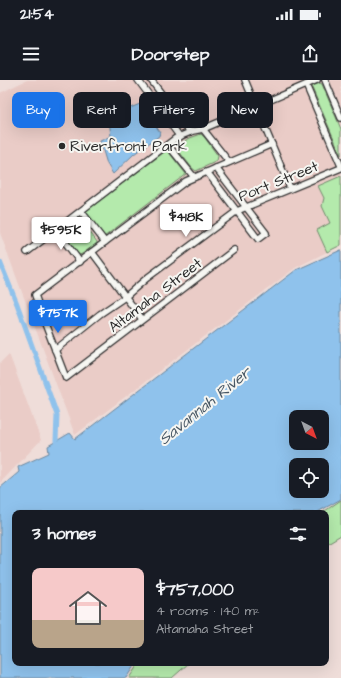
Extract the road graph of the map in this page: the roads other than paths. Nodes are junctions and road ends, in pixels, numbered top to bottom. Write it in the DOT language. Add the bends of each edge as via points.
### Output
graph roads {
  1 [pos="138,80"];
  2 [pos="152,80"];
  3 [pos="245,80"];
  4 [pos="317,80"];
  5 [pos="325,80"];
  6 [pos="143,85"];
  7 [pos="306,85"];
  8 [pos="250,92"];
  9 [pos="273,100"];
  10 [pos="341,118"];
  11 [pos="217,123"];
  12 [pos="265,128"];
  13 [pos="203,129"];
  14 [pos="190,132"];
  15 [pos="180,137"];
  16 [pos="168,144"];
  17 [pos="272,144"];
  18 [pos="229,162"];
  19 [pos="341,167"];
  20 [pos="216,168"];
  21 [pos="207,172"];
  22 [pos="194,177"];
  23 [pos="290,188"];
  24 [pos="246,207"];
  25 [pos="81,211"];
  26 [pos="237,211"];
  27 [pos="56,230"];
  28 [pos="105,242"];
  29 [pos="234,250"];
  30 [pos="27,252"];
  31 [pos="92,252"];
  32 [pos="80,262"];
  33 [pos="125,296"];
  34 [pos="142,319"];
  35 [pos="55,350"];
  1 -- 6 [label="street"];
  2 -- 6 [label="street"];
  2 -- 14 [label="street"];
  3 -- 8 [label="street"];
  4 -- 7 [label="street"];
  5 -- 10 [label="street"];
  6 -- 15 [label="street"];
  7 -- 9 [label="street"];
  7 -- 19 [label="street"];
  11 -- 13 [label="street"];
  12 -- 17 [label="street"];
  13 -- 14 [label="street"];
  13 -- 18 [label="street"];
  14 -- 15 [label="street"];
  15 -- 16 [label="street"];
  16 -- 22 [label="street"];
  16 -- 25 [label="street"];
  17 -- 18 [label="street"];
  17 -- 23 [label="street"];
  18 -- 20 [label="street"];
  19 -- 23 [label="street, Port Street"];
  20 -- 21 [label="street"];
  20 -- 24 [label="street"];
  21 -- 22 [label="street"];
  21 -- 26 [label="street"];
  22 -- 28 [label="street"];
  23 -- 24 [label="street, Port Street"];
  24 -- 26 [label="street, Port Street"];
  24 -- 26 [label="street" via="266,233 258,239"];
  25 -- 27 [label="street"];
  25 -- 28 [label="street"];
  26 -- 33 [label="street, Port Street"];
  27 -- 30 [label="street"];
  27 -- 32 [label="street"];
  28 -- 31 [label="street"];
  29 -- 34 [label="street, Altamaha Street"];
  31 -- 32 [label="street"];
  31 -- 33 [label="street"];
  32 -- 35 [label="street, Altamaha Street" via="36,295"];
  33 -- 34 [label="street"];
  33 -- 35 [label="street, Port Street"];
  34 -- 35 [label="street, Altamaha Street" via="66,378"];
}
